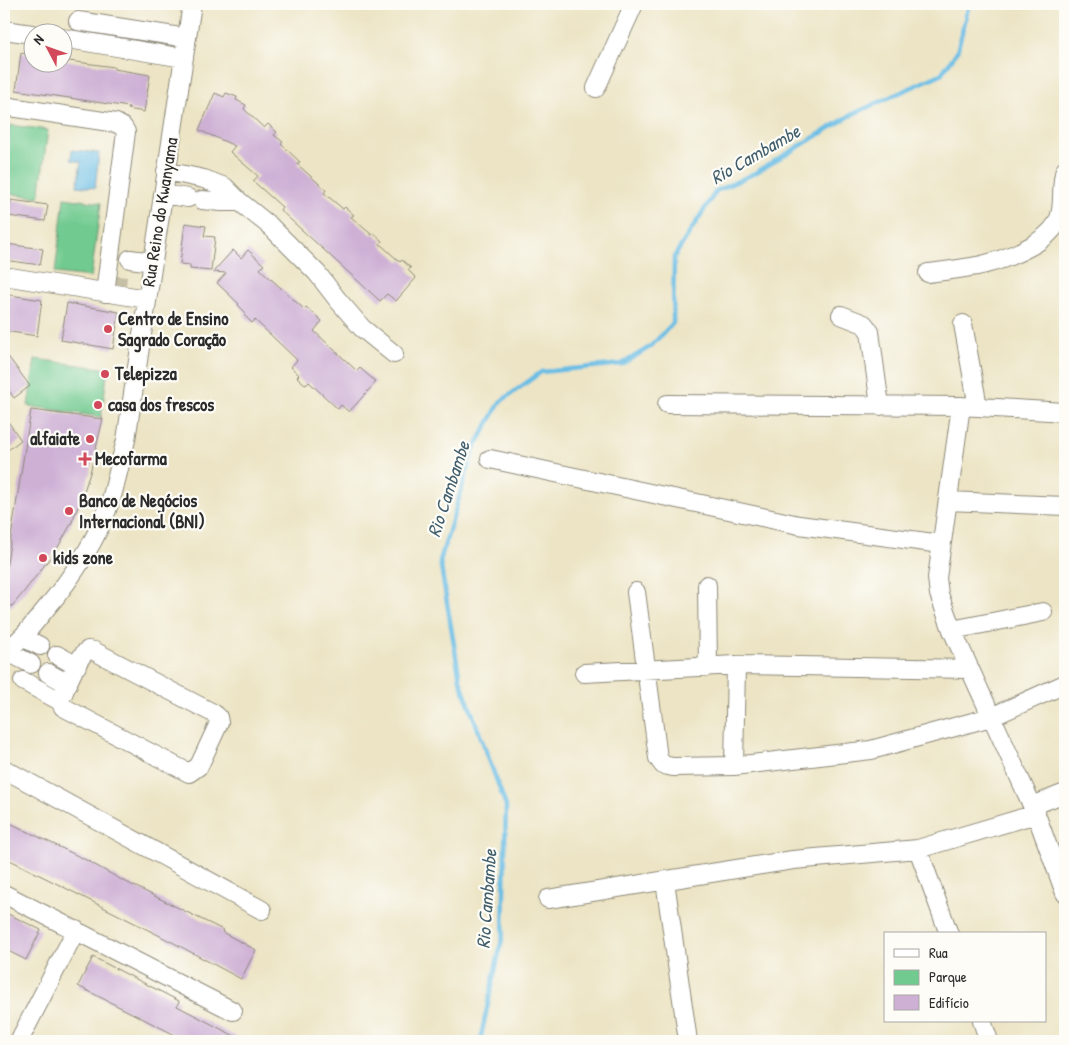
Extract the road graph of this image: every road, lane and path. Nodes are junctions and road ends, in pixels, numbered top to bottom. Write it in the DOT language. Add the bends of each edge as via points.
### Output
graph roads {
  1 [pos="192,4"];
  2 [pos="634,4"];
  3 [pos="78,22"];
  4 [pos="4,30"];
  5 [pos="22,33"];
  6 [pos="186,38"];
  7 [pos="72,40"];
  8 [pos="184,58"];
  9 [pos="596,88"];
  10 [pos="4,106"];
  11 [pos="1065,170"];
  12 [pos="166,171"];
  13 [pos="163,194"];
  14 [pos="240,202"];
  15 [pos="120,257"];
  16 [pos="153,262"];
  17 [pos="928,273"];
  18 [pos="4,276"];
  19 [pos="113,287"];
  20 [pos="148,294"];
  21 [pos="841,315"];
  22 [pos="963,324"];
  23 [pos="394,354"];
  24 [pos="668,404"];
  25 [pos="880,406"];
  26 [pos="969,407"];
  27 [pos="1065,412"];
  28 [pos="490,459"];
  29 [pos="948,501"];
  30 [pos="1065,506"];
  31 [pos="942,544"];
  32 [pos="707,585"];
  33 [pos="636,592"];
  34 [pos="1043,612"];
  35 [pos="952,630"];
  36 [pos="22,637"];
  37 [pos="40,646"];
  38 [pos="5,651"];
  39 [pos="57,655"];
  40 [pos="30,664"];
  41 [pos="736,665"];
  42 [pos="77,666"];
  43 [pos="708,666"];
  44 [pos="646,669"];
  45 [pos="970,669"];
  46 [pos="48,673"];
  47 [pos="584,673"];
  48 [pos="23,681"];
  49 [pos="68,684"];
  50 [pos="1065,684"];
  51 [pos="60,701"];
  52 [pos="991,717"];
  53 [pos="734,766"];
  54 [pos="4,769"];
  55 [pos="1065,793"];
  56 [pos="1034,810"];
  57 [pos="918,849"];
  58 [pos="665,881"];
  59 [pos="1065,892"];
  60 [pos="4,894"];
  61 [pos="548,898"];
  62 [pos="262,910"];
  63 [pos="76,930"];
  64 [pos="948,932"];
  65 [pos="234,1011"];
  66 [pos="982,1022"];
  67 [pos="18,1041"];
  68 [pos="688,1041"];
  69 [pos="989,1041"];
  1 -- 6 [label="street, Rua Reino do Kwanyama"];
  2 -- 9 [label="street"];
  3 -- 6 [label="street"];
  4 -- 5 [label="street"];
  6 -- 8 [label="street, Rua Reino do Kwanyama"];
  7 -- 8 [label="street"];
  8 -- 12 [label="street, Rua Reino do Kwanyama"];
  10 -- 15 [label="street" via="116,123 123,127 126,137"];
  11 -- 17 [label="street" via="1057,224 1041,240 1013,256 984,265"];
  12 -- 13 [label="street, Rua Reino do Kwanyama"];
  12 -- 14 [label="street" via="225,187"];
  13 -- 14 [label="street"];
  13 -- 16 [label="street, Rua Reino do Kwanyama"];
  14 -- 23 [label="street" via="270,226 317,273 362,328"];
  15 -- 16 [label="street"];
  15 -- 19 [label="street"];
  16 -- 20 [label="street, Rua Reino do Kwanyama"];
  18 -- 19 [label="street"];
  19 -- 20 [label="street"];
  20 -- 36 [label="street, Rua Reino do Kwanyama" via="126,440 112,497 83,560"];
  21 -- 25 [label="street" via="864,324 870,332"];
  22 -- 26 [label="street"];
  24 -- 25 [label="street"];
  25 -- 26 [label="street"];
  26 -- 27 [label="street"];
  26 -- 29 [label="street"];
  28 -- 31 [label="street" via="799,525"];
  29 -- 30 [label="street"];
  29 -- 31 [label="street"];
  31 -- 35 [label="street" via="936,578"];
  32 -- 43 [label="street"];
  33 -- 44 [label="street"];
  34 -- 35 [label="street"];
  35 -- 45 [label="street"];
  36 -- 37 [label="street"];
  36 -- 38 [label="street, Rua Reino do Kwanyama"];
  38 -- 40 [label="street"];
  39 -- 42 [label="street"];
  41 -- 43 [label="street"];
  41 -- 45 [label="street"];
  41 -- 53 [label="street"];
  42 -- 49 [label="street"];
  42 -- 51 [label="street" via="83,654 88,650 94,651 216,715 219,723 199,766 189,773 66,710"];
  43 -- 44 [label="street"];
  44 -- 47 [label="street"];
  44 -- 53 [label="street" via="658,758 663,765 674,768"];
  45 -- 52 [label="street"];
  46 -- 49 [label="street"];
  48 -- 51 [label="street"];
  49 -- 51 [label="street"];
  50 -- 52 [label="street"];
  52 -- 53 [label="street" via="871,750"];
  52 -- 56 [label="street"];
  54 -- 62 [label="street"];
  55 -- 56 [label="street"];
  56 -- 57 [label="street"];
  56 -- 59 [label="street"];
  57 -- 58 [label="street" via="793,860"];
  57 -- 64 [label="street"];
  58 -- 61 [label="street"];
  58 -- 68 [label="street"];
  60 -- 63 [label="street"];
  63 -- 65 [label="street"];
  63 -- 67 [label="street"];
  66 -- 69 [label="street"];
}
